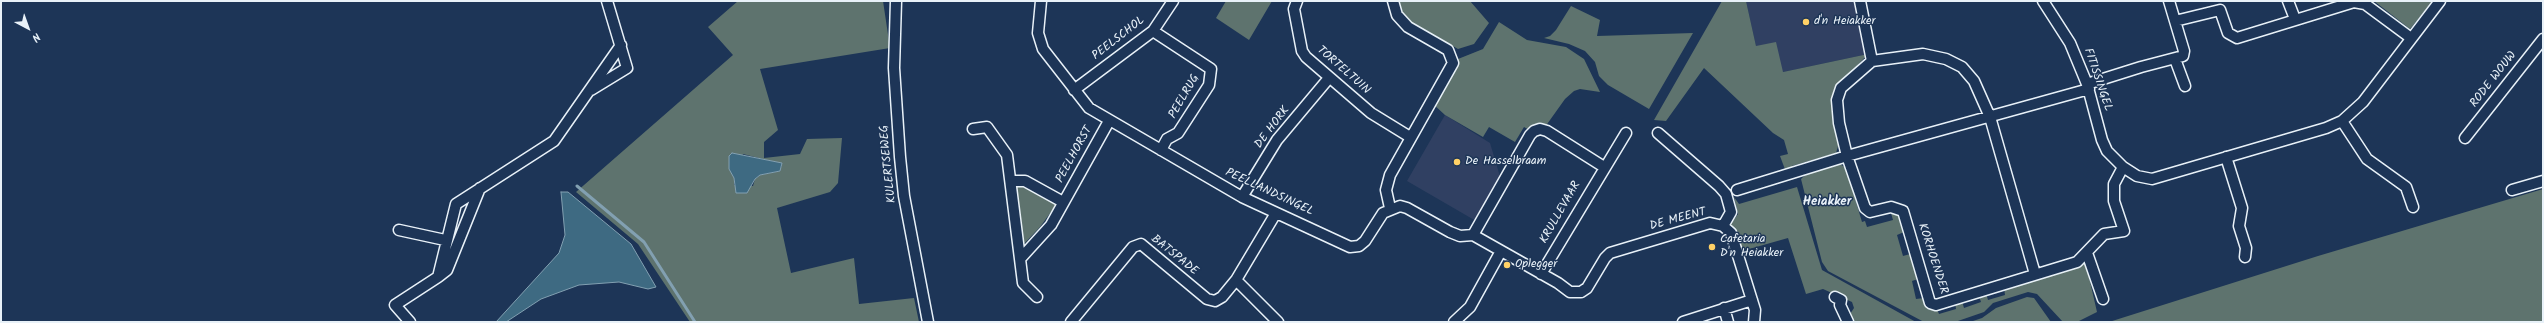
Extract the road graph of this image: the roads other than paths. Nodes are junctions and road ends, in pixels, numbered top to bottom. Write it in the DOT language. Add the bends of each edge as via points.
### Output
graph roads {
  1 [pos="607,1"];
  2 [pos="896,1"];
  3 [pos="1041,1"];
  4 [pos="1173,1"];
  5 [pos="1297,1"];
  6 [pos="1393,1"];
  7 [pos="1860,1"];
  8 [pos="2043,1"];
  9 [pos="2169,1"];
  10 [pos="2288,1"];
  11 [pos="2440,1"];
  12 [pos="2295,19"];
  13 [pos="2175,21"];
  14 [pos="1153,31"];
  15 [pos="2411,38"];
  16 [pos="2543,39"];
  17 [pos="621,45"];
  18 [pos="2175,59"];
  19 [pos="1872,61"];
  20 [pos="1329,78"];
  21 [pos="2088,86"];
  22 [pos="2185,86"];
  23 [pos="1074,90"];
  24 [pos="588,92"];
  25 [pos="1990,117"];
  26 [pos="1109,121"];
  27 [pos="2342,121"];
  28 [pos="973,129"];
  29 [pos="1626,133"];
  30 [pos="1658,133"];
  31 [pos="1410,137"];
  32 [pos="2465,138"];
  33 [pos="1161,150"];
  34 [pos="1847,156"];
  35 [pos="2226,157"];
  36 [pos="1604,167"];
  37 [pos="2123,167"];
  38 [pos="1011,181"];
  39 [pos="2543,181"];
  40 [pos="480,188"];
  41 [pos="1737,190"];
  42 [pos="2512,190"];
  43 [pos="1242,197"];
  44 [pos="1063,202"];
  45 [pos="2413,207"];
  46 [pos="1390,208"];
  47 [pos="1276,213"];
  48 [pos="1723,226"];
  49 [pos="399,230"];
  50 [pos="1473,235"];
  51 [pos="445,240"];
  52 [pos="1501,251"];
  53 [pos="2087,253"];
  54 [pos="2245,257"];
  55 [pos="1021,258"];
  56 [pos="1541,274"];
  57 [pos="2035,274"];
  58 [pos="438,277"];
  59 [pos="1236,280"];
  60 [pos="1037,297"];
  61 [pos="1835,297"];
  62 [pos="2103,299"];
  63 [pos="1752,300"];
  64 [pos="1724,308"];
  65 [pos="410,322"];
  66 [pos="928,322"];
  67 [pos="1071,322"];
  68 [pos="1278,322"];
  69 [pos="1454,322"];
  70 [pos="1683,322"];
  71 [pos="1728,322"];
  72 [pos="1754,322"];
  73 [pos="1848,322"];
  1 -- 17 [label="street"];
  2 -- 66 [label="street, KULERTSEWEG" via="894,68 902,180"];
  3 -- 23 [label="street, PEELLANDSINGEL" via="1038,33 1043,48"];
  4 -- 14 [label="street, PEELSCHOL"];
  5 -- 20 [label="street, TORTELTUIN" via="1294,8 1302,50"];
  6 -- 31 [label="street" via="1397,15 1408,27 1448,50 1453,57 1453,63"];
  7 -- 19 [label="street"];
  8 -- 21 [label="street, FITISSINGEL" via="2070,43"];
  9 -- 13 [label="street"];
  10 -- 12 [label="street"];
  11 -- 15 [label="street, FITISSINGEL"];
  12 -- 13 [label="street" via="2237,38 2228,33 2220,10"];
  12 -- 15 [label="street" via="2354,2 2365,4"];
  13 -- 18 [label="street" via="2184,51 2183,56"];
  14 -- 23 [label="street, PEELSCHOL"];
  14 -- 33 [label="street, PEELRUG" via="1211,69 1209,85 1178,133 1166,139"];
  15 -- 27 [label="street, FITISSINGEL" via="2363,102"];
  16 -- 32 [label="street, RODE WOUW"];
  17 -- 24 [label="street"];
  17 -- 24 [label="street" via="627,68"];
  18 -- 21 [label="street" via="2140,67"];
  18 -- 22 [label="street"];
  19 -- 25 [label="street" via="1923,54 1946,59 1962,67 1974,81"];
  19 -- 34 [label="street, KORHOENDER" via="1842,88 1837,100 1839,123"];
  20 -- 31 [label="street, TORTELTUIN" via="1383,122"];
  20 -- 43 [label="street, DE HORK" via="1277,140"];
  21 -- 25 [label="street"];
  21 -- 37 [label="street, FITISSINGEL" via="2102,140 2107,151"];
  23 -- 26 [label="street, PEELLANDSINGEL" via="1090,108"];
  24 -- 40 [label="street" via="554,140"];
  25 -- 34 [label="street"];
  25 -- 57 [label="street"];
  26 -- 33 [label="street, PEELLANDSINGEL"];
  26 -- 44 [label="street, PEELHORST"];
  27 -- 35 [label="street, FITISSINGEL"];
  27 -- 45 [label="street" via="2367,159 2406,187"];
  28 -- 38 [label="street" via="987,127 1007,155"];
  29 -- 36 [label="street, KRULLEVAAR"];
  30 -- 48 [label="street, DE MEENT" via="1726,194 1731,212"];
  31 -- 46 [label="street" via="1390,175 1386,190"];
  33 -- 43 [label="street, PEELLANDSINGEL"];
  34 -- 41 [label="street"];
  34 -- 57 [label="street, KORHOENDER" via="1865,208 1870,212 1891,207 1903,211 1930,303 1936,305"];
  35 -- 37 [label="street, FITISSINGEL" via="2152,179 2138,176"];
  35 -- 54 [label="street" via="2242,208 2239,226 2246,248"];
  36 -- 50 [label="street" via="1547,131 1534,131"];
  36 -- 56 [label="street, KRULLEVAAR"];
  37 -- 53 [label="street, KORHOENDER" via="2114,184 2114,201 2124,231 2104,234 2090,246"];
  38 -- 44 [label="street, PEELHORST" via="1025,181"];
  38 -- 55 [label="street"];
  39 -- 42 [label="street"];
  40 -- 51 [label="street" via="456,204"];
  40 -- 58 [label="street" via="447,270"];
  43 -- 47 [label="street, PEELLANDSINGEL"];
  44 -- 55 [label="street, PEELHORST" via="1051,225"];
  46 -- 47 [label="street, PEELLANDSINGEL" via="1383,213 1365,241 1358,246 1350,247"];
  46 -- 50 [label="street" via="1407,208 1450,232 1460,236"];
  47 -- 59 [label="street"];
  48 -- 56 [label="street, DE MEENT" via="1710,223 1610,253 1604,258 1587,288 1581,292 1570,292"];
  48 -- 63 [label="street" via="1731,234"];
  49 -- 51 [label="street"];
  50 -- 52 [label="street"];
  51 -- 58 [label="street"];
  52 -- 56 [label="street"];
  52 -- 69 [label="street" via="1470,307"];
  53 -- 57 [label="street, KORHOENDER" via="2077,262"];
  53 -- 62 [label="street"];
  55 -- 60 [label="street" via="1023,283"];
  58 -- 65 [label="street" via="395,305"];
  59 -- 67 [label="street, BATSPADE" via="1222,297 1215,301 1207,299 1141,244 1133,247"];
  59 -- 68 [label="street"];
  61 -- 73 [label="street" via="1841,300 1840,305"];
  63 -- 64 [label="street"];
  63 -- 72 [label="street" via="1755,310"];
  64 -- 70 [label="street"];
  64 -- 71 [label="street"];
}
